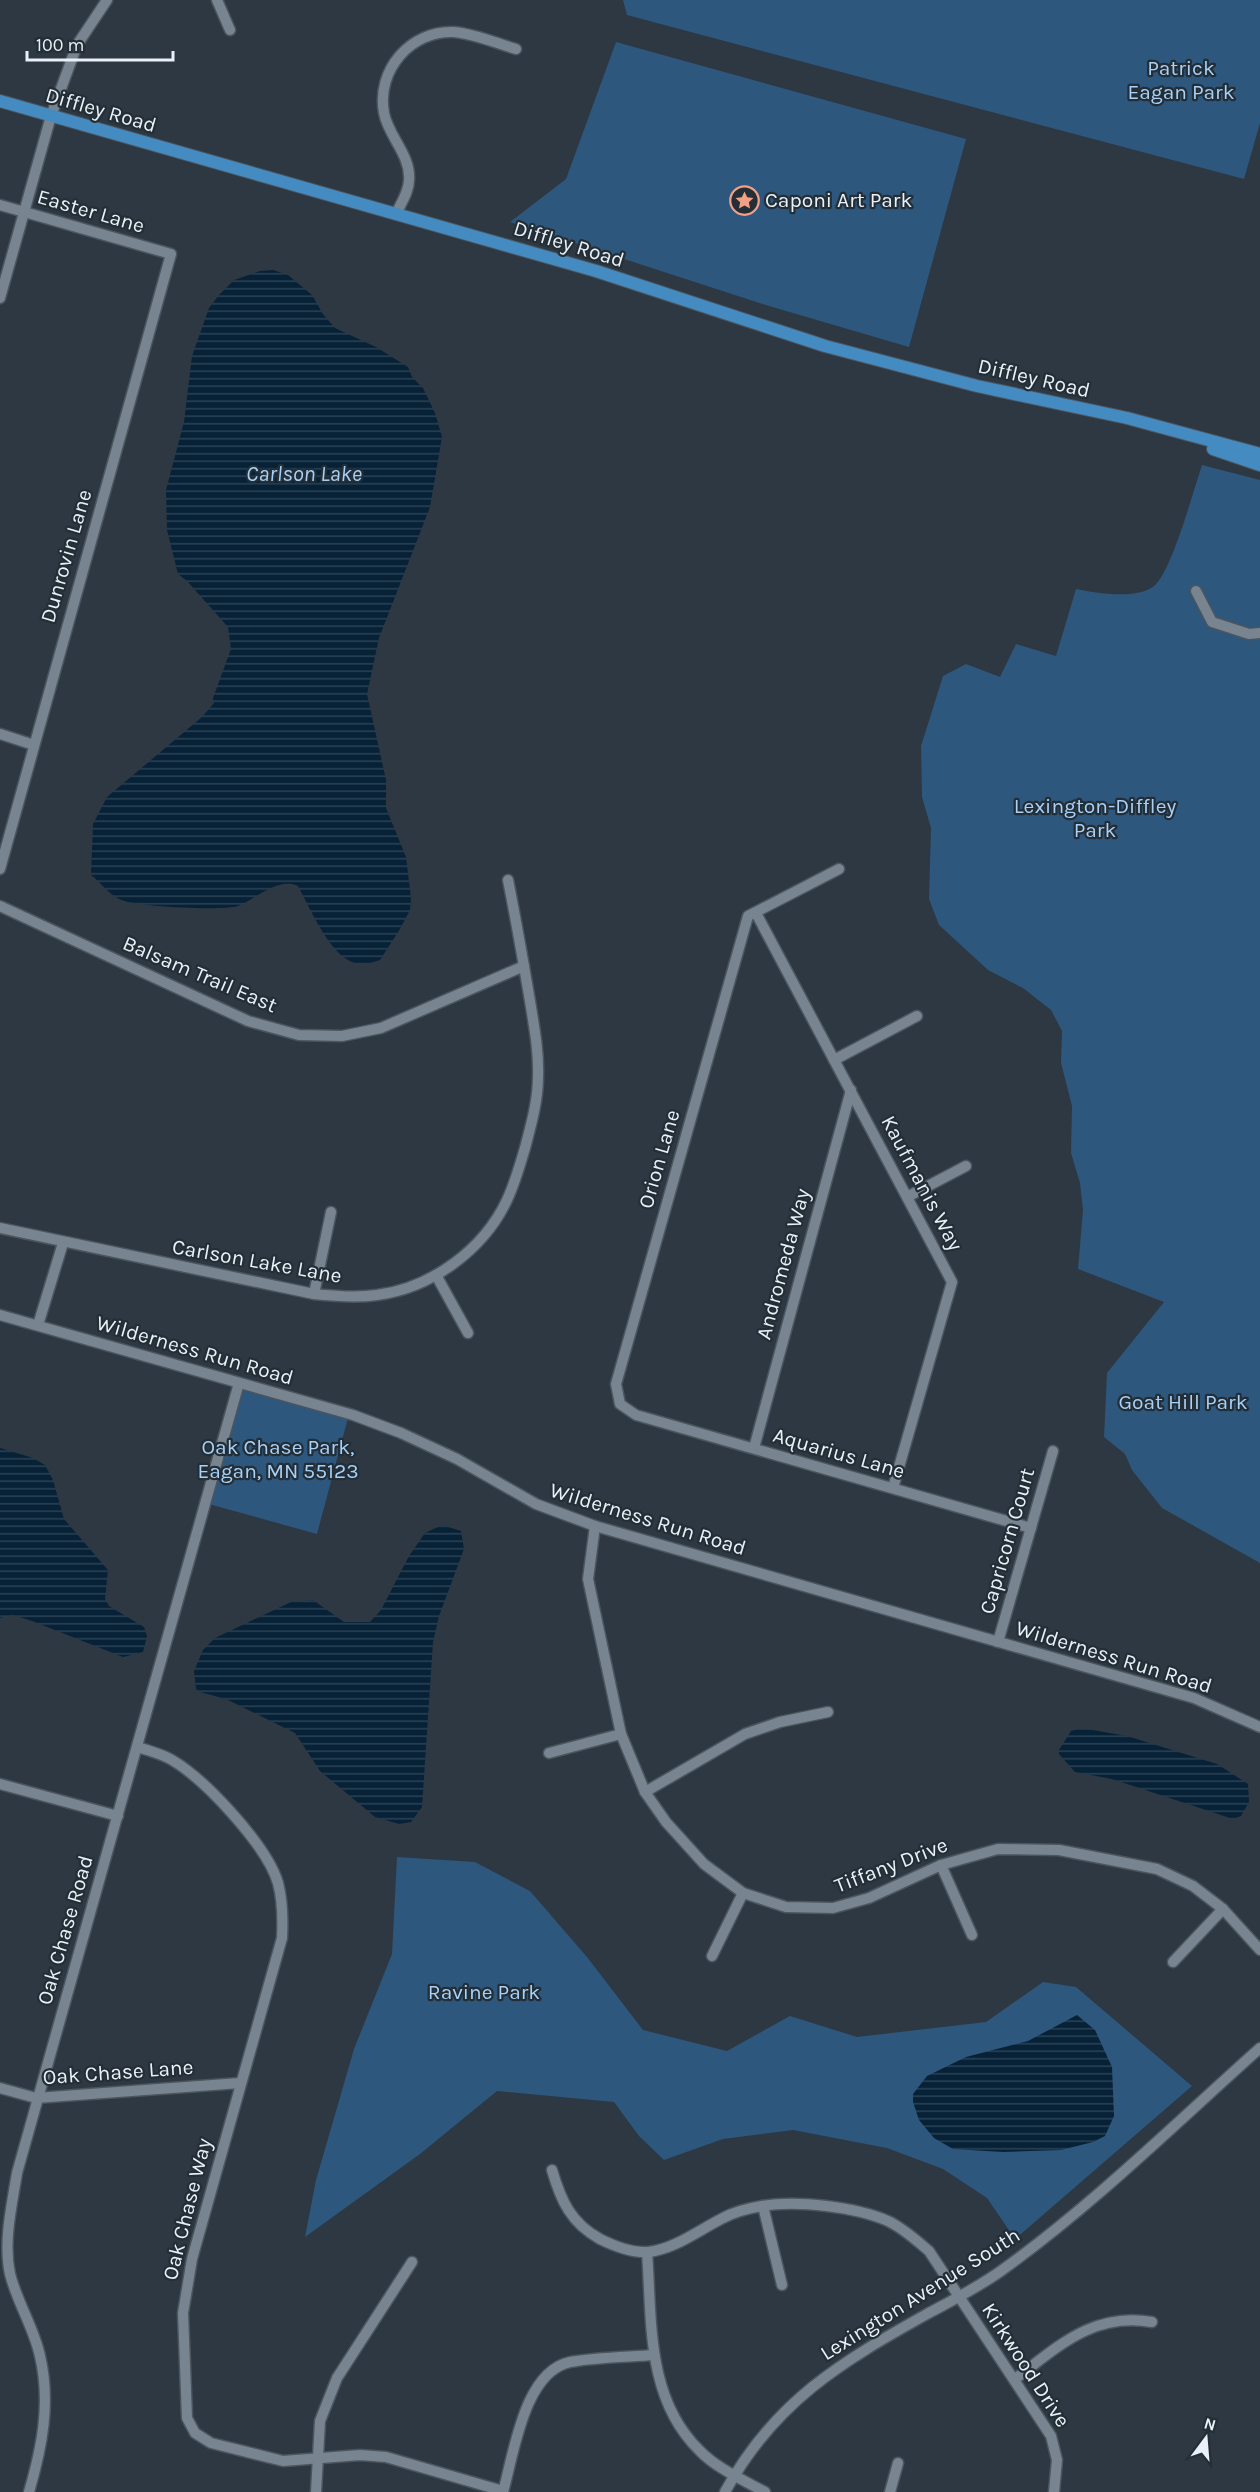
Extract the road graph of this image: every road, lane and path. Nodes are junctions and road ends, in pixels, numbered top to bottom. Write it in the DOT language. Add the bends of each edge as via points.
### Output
graph roads {
  1 [pos="107,0"];
  2 [pos="217,0"];
  3 [pos="230,30"];
  4 [pos="516,49"];
  5 [pos="0,101"];
  6 [pos="51,116"];
  7 [pos="0,205"];
  8 [pos="24,212"];
  9 [pos="396,214"];
  10 [pos="171,254"];
  11 [pos="0,298"];
  12 [pos="1127,418"];
  13 [pos="1260,454"];
  14 [pos="1260,465"];
  15 [pos="1196,591"];
  16 [pos="1260,633"];
  17 [pos="0,734"];
  18 [pos="34,745"];
  19 [pos="0,869"];
  20 [pos="839,869"];
  21 [pos="508,880"];
  22 [pos="0,906"];
  23 [pos="756,913"];
  24 [pos="524,966"];
  25 [pos="917,1016"];
  26 [pos="834,1060"];
  27 [pos="850,1090"];
  28 [pos="966,1166"];
  29 [pos="907,1197"];
  30 [pos="331,1212"];
  31 [pos="0,1228"];
  32 [pos="63,1243"];
  33 [pos="436,1275"];
  34 [pos="314,1294"];
  35 [pos="0,1315"];
  36 [pos="38,1325"];
  37 [pos="468,1333"];
  38 [pos="239,1383"];
  39 [pos="636,1415"];
  40 [pos="754,1448"];
  41 [pos="1053,1451"];
  42 [pos="893,1488"];
  43 [pos="595,1526"];
  44 [pos="1031,1528"];
  45 [pos="998,1642"];
  46 [pos="828,1712"];
  47 [pos="1260,1727"];
  48 [pos="621,1734"];
  49 [pos="138,1747"];
  50 [pos="549,1754"];
  51 [pos="0,1784"];
  52 [pos="645,1792"];
  53 [pos="118,1816"];
  54 [pos="941,1864"];
  55 [pos="743,1893"];
  56 [pos="1222,1909"];
  57 [pos="972,1935"];
  58 [pos="1260,1950"];
  59 [pos="712,1956"];
  60 [pos="1173,1962"];
  61 [pos="1260,2048"];
  62 [pos="240,2083"];
  63 [pos="0,2088"];
  64 [pos="36,2098"];
  65 [pos="552,2170"];
  66 [pos="763,2206"];
  67 [pos="647,2252"];
  68 [pos="411,2262"];
  69 [pos="5,2274"];
  70 [pos="782,2285"];
  71 [pos="958,2296"];
  72 [pos="1152,2322"];
  73 [pos="654,2355"];
  74 [pos="1015,2379"];
  75 [pos="318,2458"];
  76 [pos="898,2463"];
  77 [pos="735,2475"];
  78 [pos="29,2492"];
  79 [pos="316,2492"];
  80 [pos="503,2492"];
  81 [pos="725,2492"];
  82 [pos="765,2492"];
  83 [pos="890,2492"];
  84 [pos="1054,2492"];
  1 -- 6 [label="street" via="77,45"];
  2 -- 3 [label="street"];
  4 -- 9 [label="street" via="464,34 444,33 417,41 395,60 384,86 382,106 408,165 410,180"];
  5 -- 6 [label="main road, Diffley Road"];
  6 -- 8 [label="street"];
  6 -- 9 [label="main road, Diffley Road"];
  7 -- 8 [label="street, Easter Lane"];
  8 -- 10 [label="street, Easter Lane"];
  8 -- 11 [label="street"];
  9 -- 12 [label="main road, Diffley Road" via="596,271 825,346 977,386"];
  10 -- 18 [label="street, Dunrovin Lane"];
  12 -- 13 [label="main road, Diffley Road"];
  12 -- 14 [label="main road, Diffley Road"];
  15 -- 16 [label="street" via="1212,622 1249,634"];
  17 -- 18 [label="street"];
  18 -- 19 [label="street, Dunrovin Lane"];
  20 -- 23 [label="street"];
  21 -- 24 [label="street, Carlson Lake Lane"];
  22 -- 24 [label="street, Balsam Trail East" via="248,1021 299,1035 342,1036 381,1028"];
  23 -- 26 [label="street, Kaufmanis Way"];
  23 -- 39 [label="street, Orion Lane" via="748,916 616,1384 620,1404"];
  24 -- 33 [label="street, Carlson Lake Lane" via="538,1078 534,1113 519,1169 507,1200 489,1229 467,1253"];
  25 -- 26 [label="street"];
  26 -- 27 [label="street, Kaufmanis Way"];
  27 -- 29 [label="street, Kaufmanis Way"];
  27 -- 40 [label="street, Andromeda Way"];
  28 -- 29 [label="street"];
  29 -- 42 [label="street, Kaufmanis Way" via="952,1282"];
  30 -- 34 [label="street"];
  31 -- 32 [label="street, Carlson Lake Lane"];
  32 -- 34 [label="street, Carlson Lake Lane"];
  32 -- 36 [label="street"];
  33 -- 34 [label="street, Carlson Lake Lane" via="408,1288 378,1295"];
  33 -- 37 [label="street"];
  35 -- 36 [label="street, Wilderness Run Road"];
  36 -- 38 [label="street, Wilderness Run Road"];
  38 -- 43 [label="street, Wilderness Run Road" via="353,1415 401,1433 457,1459 536,1504"];
  38 -- 49 [label="street, Oak Chase Road"];
  39 -- 40 [label="street, Aquarius Lane"];
  40 -- 42 [label="street, Aquarius Lane"];
  41 -- 44 [label="street, Capricorn Court"];
  42 -- 44 [label="street, Aquarius Lane"];
  43 -- 45 [label="street, Wilderness Run Road"];
  43 -- 48 [label="street, Tiffany Drive" via="588,1579"];
  44 -- 45 [label="street, Capricorn Court"];
  45 -- 47 [label="street, Wilderness Run Road" via="1194,1698"];
  46 -- 52 [label="street" via="745,1734"];
  48 -- 50 [label="street"];
  48 -- 52 [label="street, Tiffany Drive"];
  49 -- 53 [label="street, Oak Chase Road"];
  49 -- 62 [label="street, Oak Chase Way" via="170,1759 196,1777 257,1842 278,1882 282,1938"];
  51 -- 53 [label="street"];
  52 -- 55 [label="street, Tiffany Drive" via="704,1864"];
  53 -- 64 [label="street, Oak Chase Road"];
  54 -- 55 [label="street, Tiffany Drive" via="869,1898 833,1908 786,1907"];
  54 -- 56 [label="street, Tiffany Drive" via="998,1849 1059,1850 1157,1869 1193,1886"];
  54 -- 57 [label="street"];
  55 -- 59 [label="street"];
  56 -- 58 [label="street, Tiffany Drive"];
  56 -- 60 [label="street"];
  61 -- 71 [label="street, Lexington Avenue South" via="1052,2233 1003,2270"];
  62 -- 64 [label="street, Oak Chase Lane"];
  62 -- 75 [label="street, Oak Chase Way" via="192,2259 183,2313 187,2418 195,2433 211,2443 283,2461"];
  63 -- 64 [label="street, Oak Chase Lane"];
  64 -- 69 [label="street, Oak Chase Road" via="17,2173"];
  65 -- 67 [label="street" via="560,2199 585,2231 615,2247"];
  66 -- 67 [label="street, Kirkwood Drive" via="725,2217 676,2243"];
  66 -- 70 [label="street"];
  66 -- 71 [label="street, Kirkwood Drive" via="815,2205 861,2212 889,2222 928,2251"];
  67 -- 73 [label="street"];
  68 -- 75 [label="street" via="337,2378 320,2421"];
  69 -- 78 [label="street, Oak Chase Road" via="40,2355 46,2402 42,2446"];
  71 -- 74 [label="street, Kirkwood Drive"];
  71 -- 77 [label="street, Lexington Avenue South" via="833,2370 793,2403"];
  72 -- 74 [label="street" via="1099,2324 1073,2336"];
  73 -- 77 [label="street" via="663,2395 678,2426 700,2452"];
  73 -- 80 [label="street" via="568,2362 546,2375 529,2399"];
  74 -- 84 [label="street, Kirkwood Drive" via="1051,2436 1057,2460"];
  75 -- 79 [label="street"];
  75 -- 80 [label="street, Oak Chase Way" via="386,2457"];
  76 -- 83 [label="street"];
  77 -- 81 [label="street, Lexington Avenue South"];
  77 -- 82 [label="street"];
}
